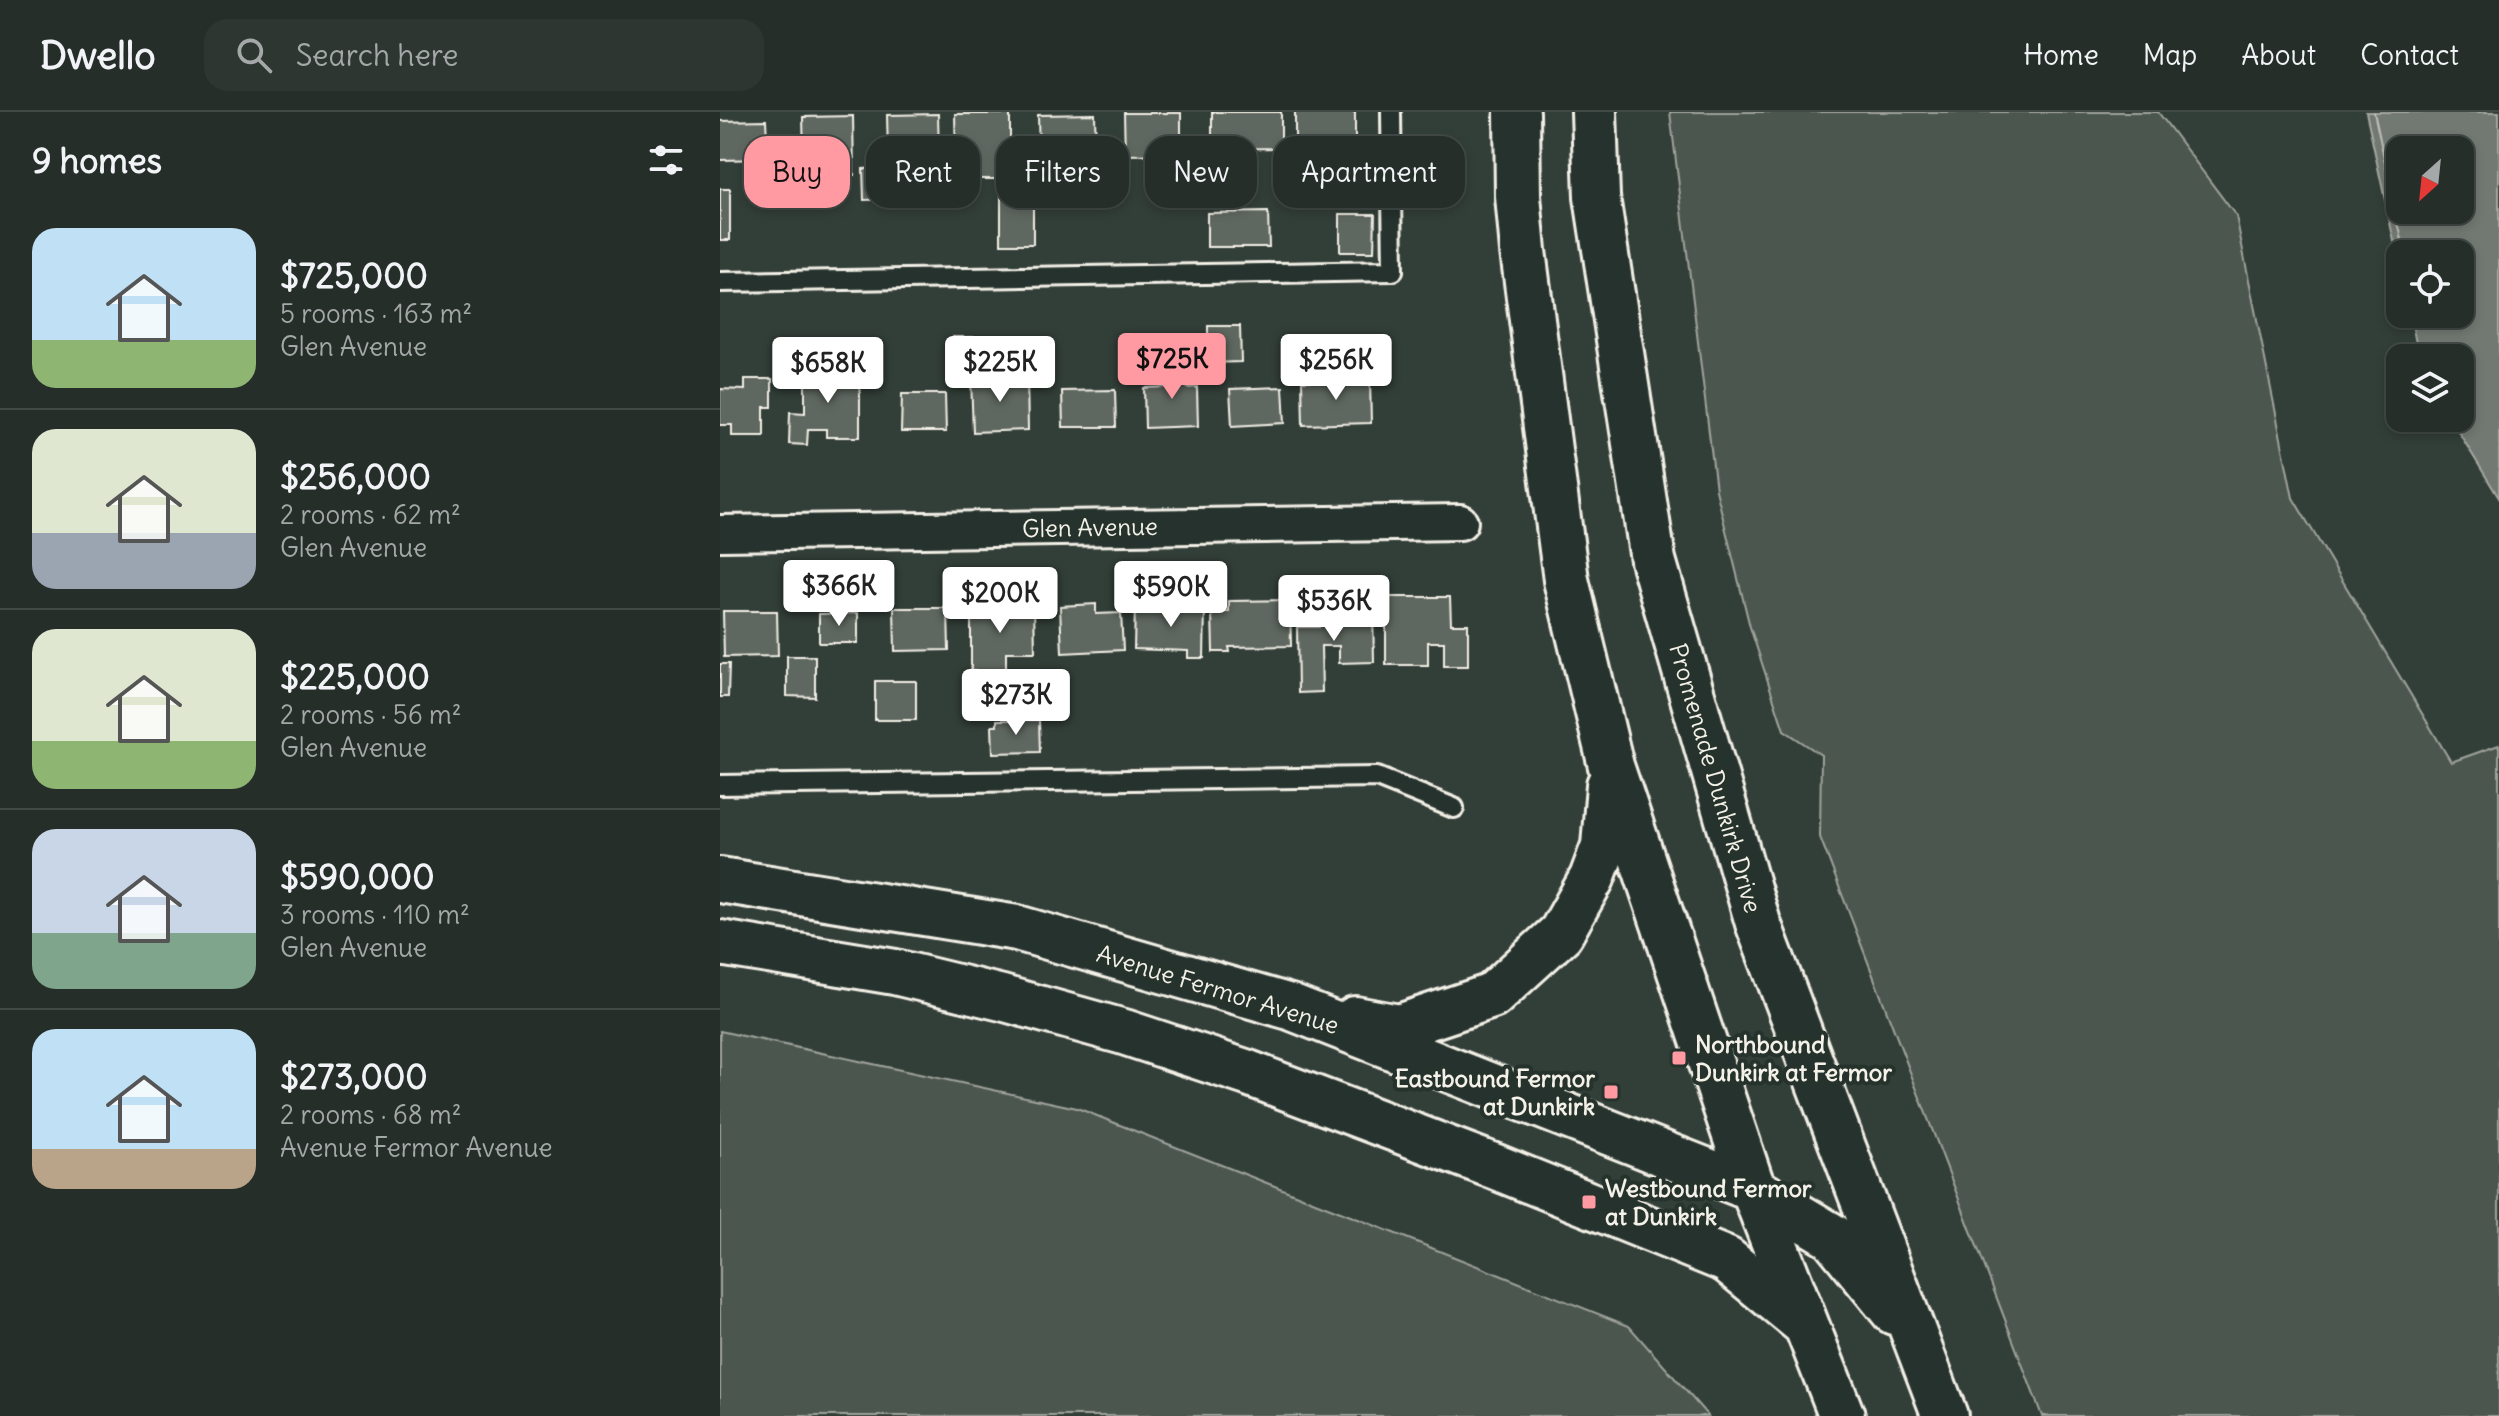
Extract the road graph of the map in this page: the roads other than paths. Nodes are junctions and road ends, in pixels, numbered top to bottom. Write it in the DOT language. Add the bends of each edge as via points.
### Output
graph roads {
  1 [pos="1391,112"];
  2 [pos="1517,112"];
  3 [pos="1594,112"];
  4 [pos="720,282"];
  5 [pos="1460,522"];
  6 [pos="720,533"];
  7 [pos="1611,766"];
  8 [pos="720,785"];
  9 [pos="1454,808"];
  10 [pos="720,880"];
  11 [pos="939,916"];
  12 [pos="720,943"];
  13 [pos="895,972"];
  14 [pos="1290,1007"];
  15 [pos="1753,1189"];
  16 [pos="1809,1328"];
  17 [pos="1918,1342"];
  18 [pos="1842,1416"];
  19 [pos="1945,1416"];
  1 -- 4 [label="lane" via="1393,271"];
  2 -- 7 [label="main road" via="1523,251 1566,580"];
  3 -- 17 [label="main road, Promenade Dunkirk Drive" via="1597,197 1653,560 1758,923"];
  5 -- 6 [label="street, Glen Avenue"];
  7 -- 14 [label="main road" via="1604,846 1592,878 1561,933 1492,996 1399,1027"];
  7 -- 15 [label="main road"];
  8 -- 9 [label="lane" via="1377,777"];
  10 -- 11 [label="main road, Avenue Fermor Avenue"];
  11 -- 13 [label="main road" via="947,943 934,967"];
  11 -- 14 [label="main road, Avenue Fermor Avenue" via="1017,928"];
  12 -- 13 [label="main road"];
  13 -- 16 [label="main road" via="1124,1032 1496,1167 1727,1260"];
  14 -- 15 [label="main road, Avenue Fermor Avenue"];
  15 -- 16 [label="main road"];
  15 -- 17 [label="main road, Avenue Fermor Avenue" via="1832,1236"];
  16 -- 18 [label="main road"];
  17 -- 19 [label="main road, Promenade Dunkirk Drive"];
}
